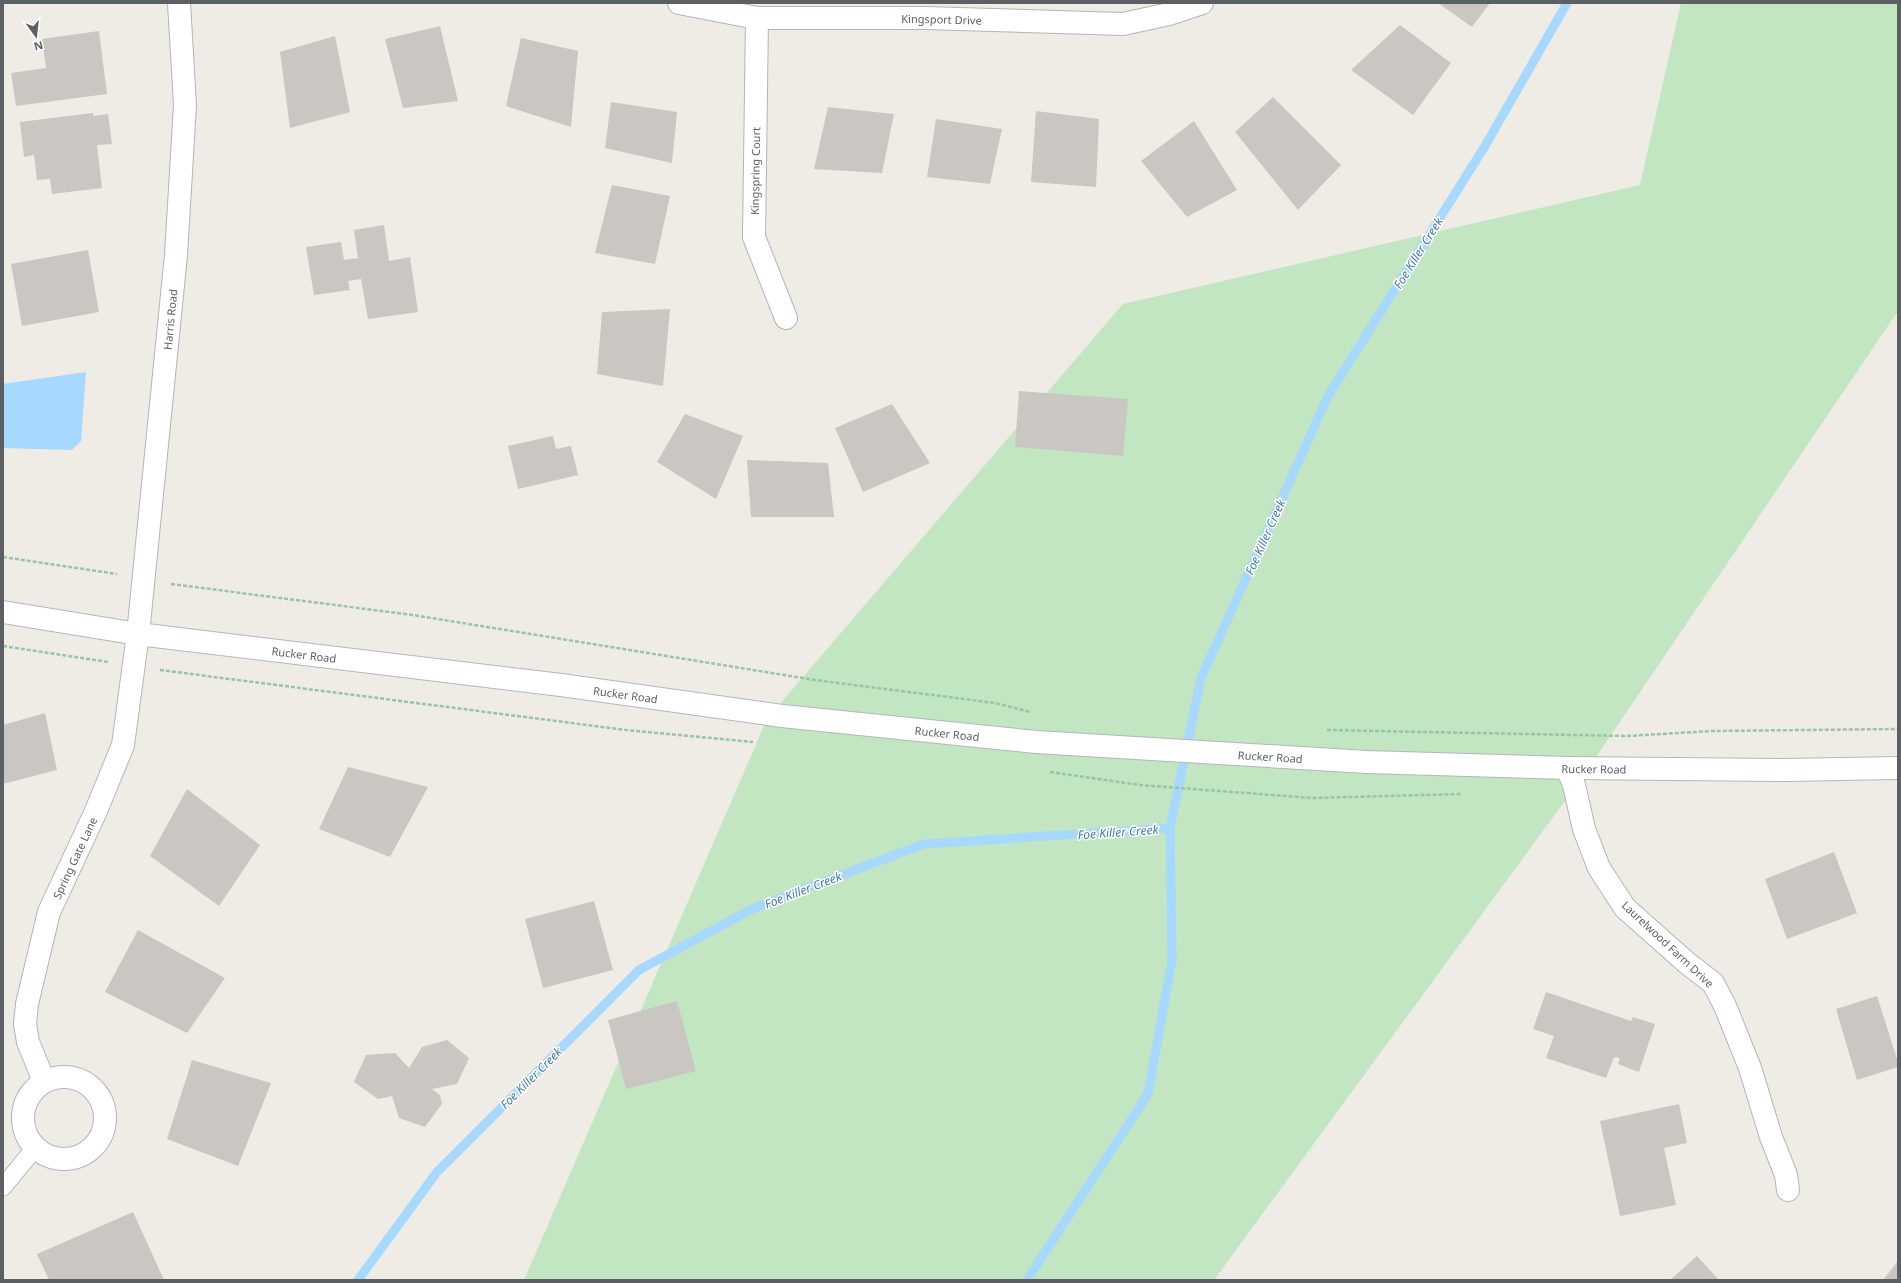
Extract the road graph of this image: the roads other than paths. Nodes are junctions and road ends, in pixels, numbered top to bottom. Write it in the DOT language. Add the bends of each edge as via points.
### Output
graph roads {
  1 [pos="179,3"];
  2 [pos="680,3"];
  3 [pos="1202,3"];
  4 [pos="926,10"];
  5 [pos="757,18"];
  6 [pos="786,318"];
  7 [pos="3,612"];
  8 [pos="138,634"];
  9 [pos="1567,768"];
  10 [pos="1898,768"];
  11 [pos="44,1081"];
  12 [pos="35,1148"];
  13 [pos="3,1187"];
  14 [pos="1788,1190"];
  1 -- 8 [label="street, Harris Road" via="185,105 177,231"];
  2 -- 5 [label="street, Kingsport Drive"];
  3 -- 4 [label="street, Kingsport Drive" via="1169,14 1123,24"];
  4 -- 5 [label="street, Kingsport Drive"];
  5 -- 6 [label="street, Kingspring Court" via="754,237"];
  7 -- 8 [label="street, Rucker Road"];
  8 -- 9 [label="street, Rucker Road" via="561,685 782,716 1036,742 1367,762"];
  8 -- 11 [label="street, Spring Gate Lane" via="123,745 96,812 49,912 27,1004 25,1024 28,1042"];
  9 -- 10 [label="street, Rucker Road"];
  9 -- 14 [label="street, Laurelwood Farm Drive" via="1574,785 1584,829 1599,868 1625,908 1713,983 1750,1068 1786,1175"];
  11 -- 12 [label="street" via="32,1091 24,1104 22,1120 26,1135"];
  11 -- 12 [label="street" via="64,1076 84,1082 99,1095 105,1114 102,1133 90,1150 72,1159 52,1158"];
  12 -- 13 [label="lane"];
}
